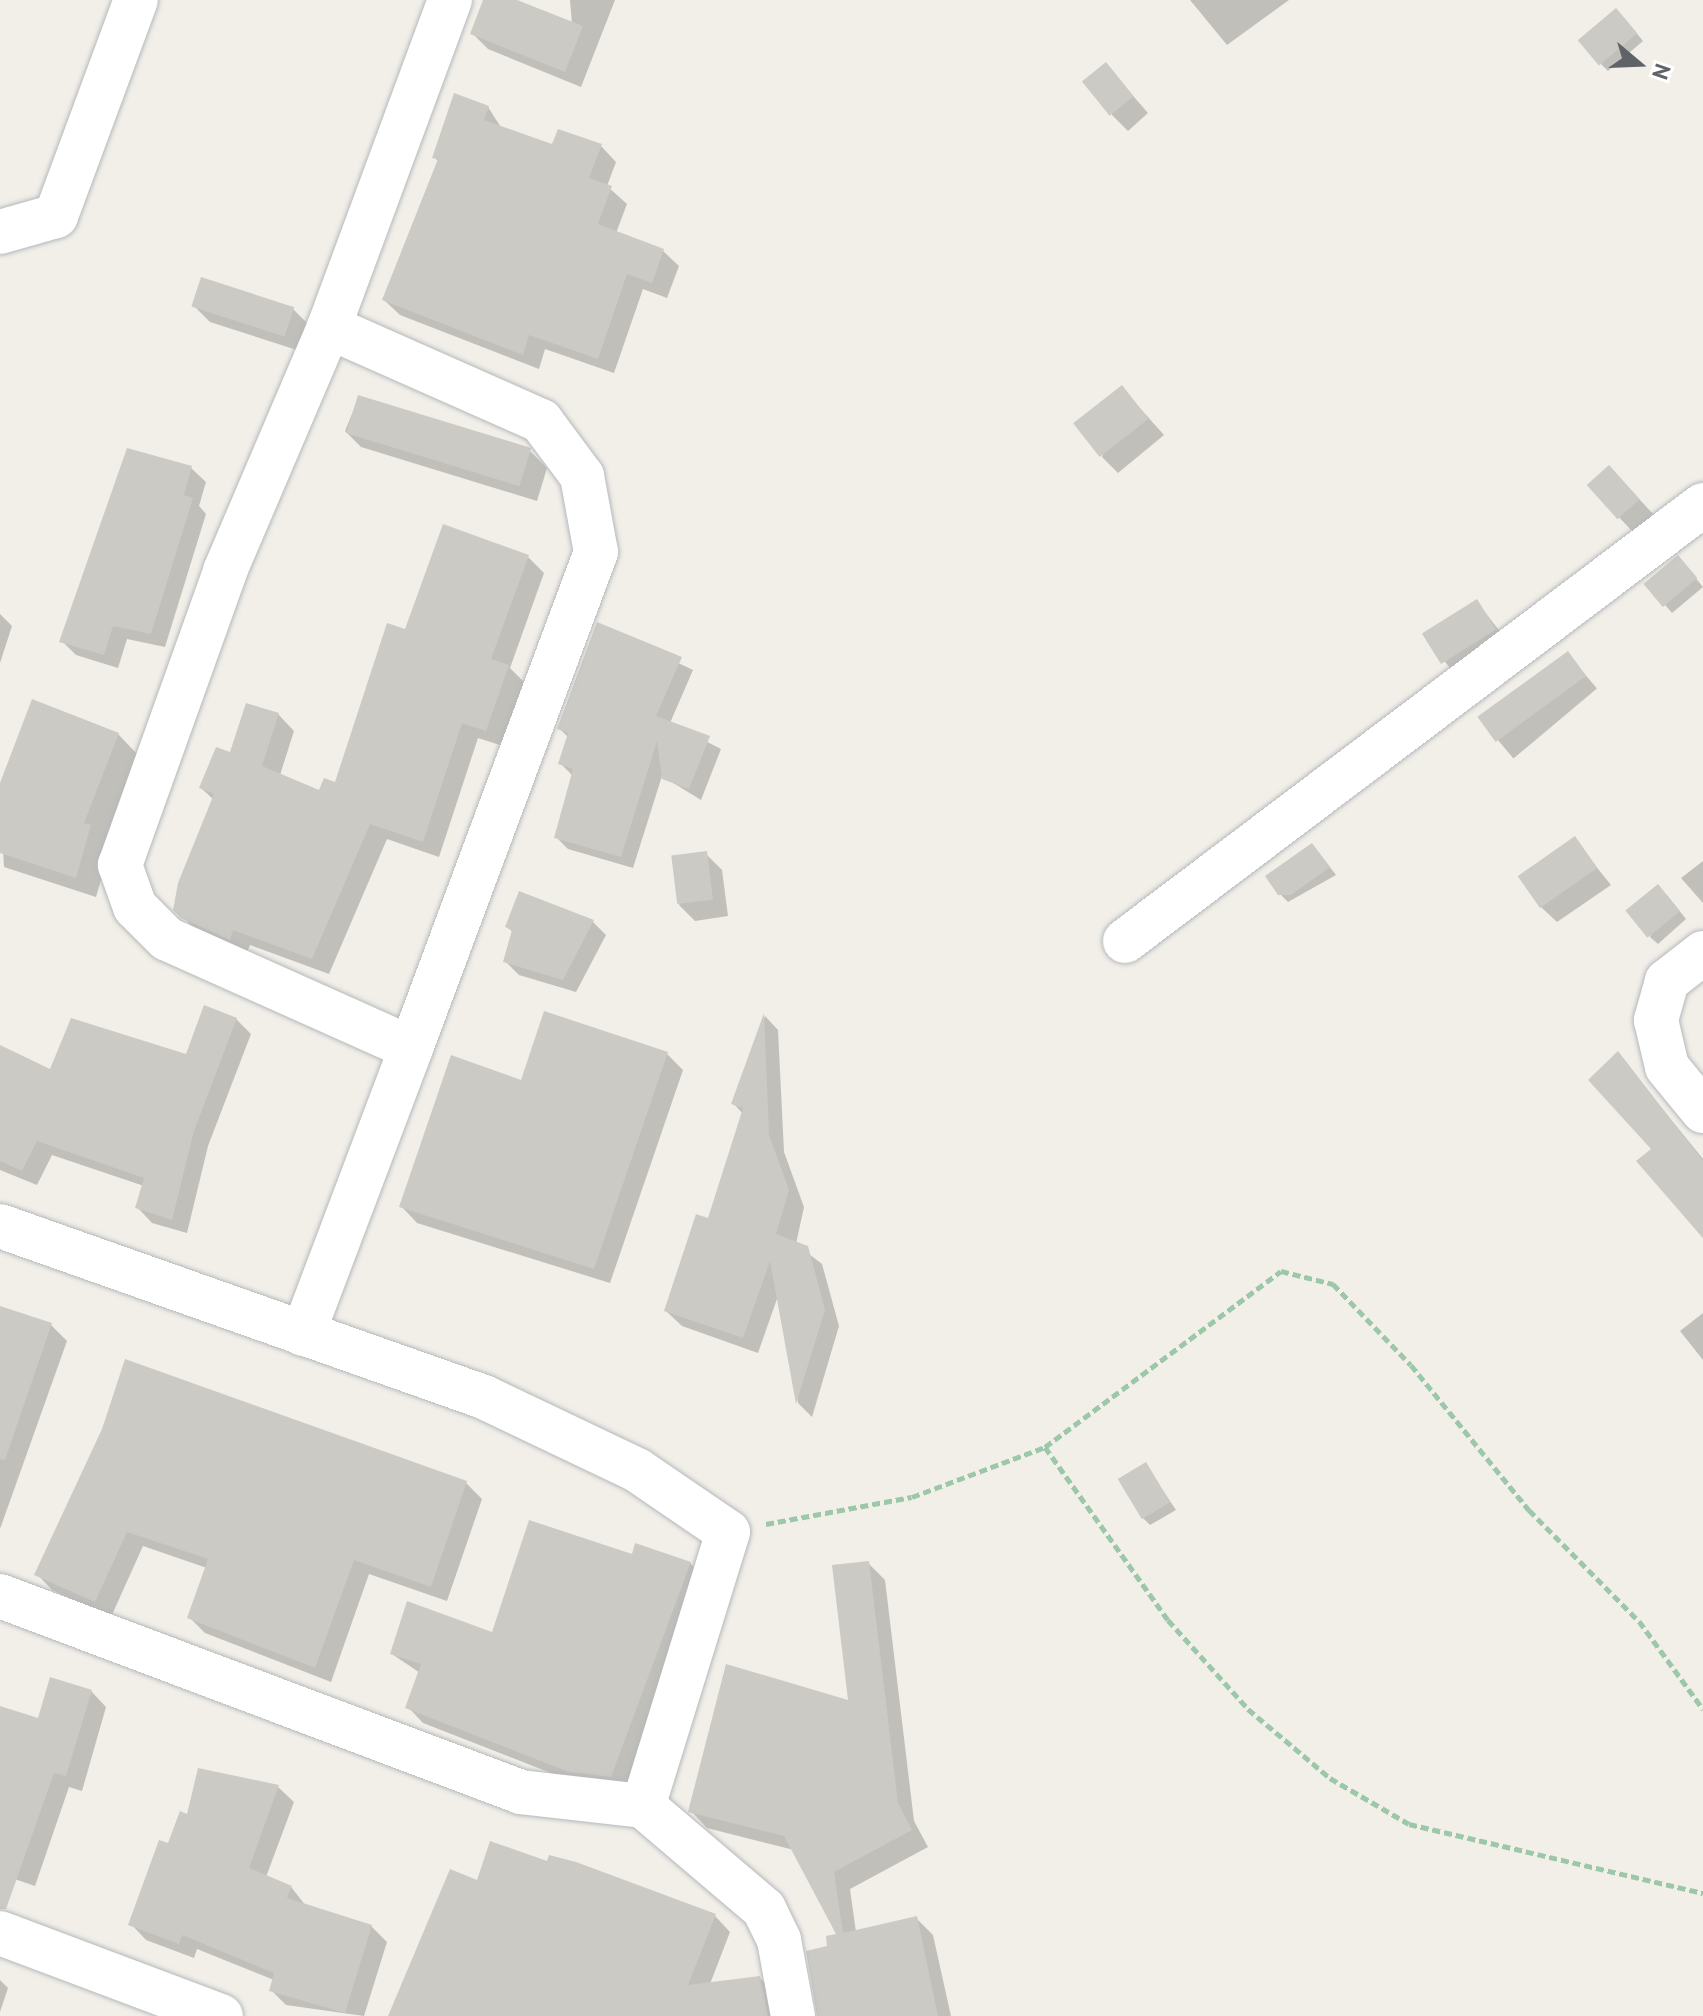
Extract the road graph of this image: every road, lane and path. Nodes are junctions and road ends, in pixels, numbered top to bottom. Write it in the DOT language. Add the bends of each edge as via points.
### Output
graph roads {
  1 [pos="136,0"];
  2 [pos="450,0"];
  3 [pos="0,232"];
  4 [pos="329,327"];
  5 [pos="1703,505"];
  6 [pos="1125,941"];
  7 [pos="1703,953"];
  8 [pos="411,1048"];
  9 [pos="1703,1111"];
  10 [pos="0,1226"];
  11 [pos="303,1334"];
  12 [pos="1045,1447"];
  13 [pos="728,1532"];
  14 [pos="0,1596"];
  15 [pos="1703,1709"];
  16 [pos="643,1806"];
  17 [pos="1703,1893"];
  18 [pos="0,1933"];
  19 [pos="221,2016"];
  20 [pos="793,2016"];
  1 -- 3 [label="street" via="56,216"];
  2 -- 4 [label="street"];
  4 -- 8 [label="street" via="541,421 582,476 596,552"];
  4 -- 8 [label="street" via="225,571 120,865 135,907 167,939"];
  5 -- 6 [label="street"];
  7 -- 9 [label="street" via="1667,981 1656,1020 1667,1067"];
  8 -- 11 [label="street"];
  10 -- 11 [label="street"];
  11 -- 13 [label="street" via="484,1397 637,1470"];
  12 -- 13 [label="path" via="912,1497"];
  12 -- 15 [label="path" via="1281,1271 1333,1284 1411,1365 1529,1510 1639,1621"];
  12 -- 17 [label="path" via="1168,1620 1248,1709 1330,1778 1409,1824"];
  13 -- 16 [label="street"];
  14 -- 16 [label="street" via="521,1792"];
  16 -- 20 [label="street" via="764,1909 779,1940"];
  18 -- 19 [label="street"];
}
